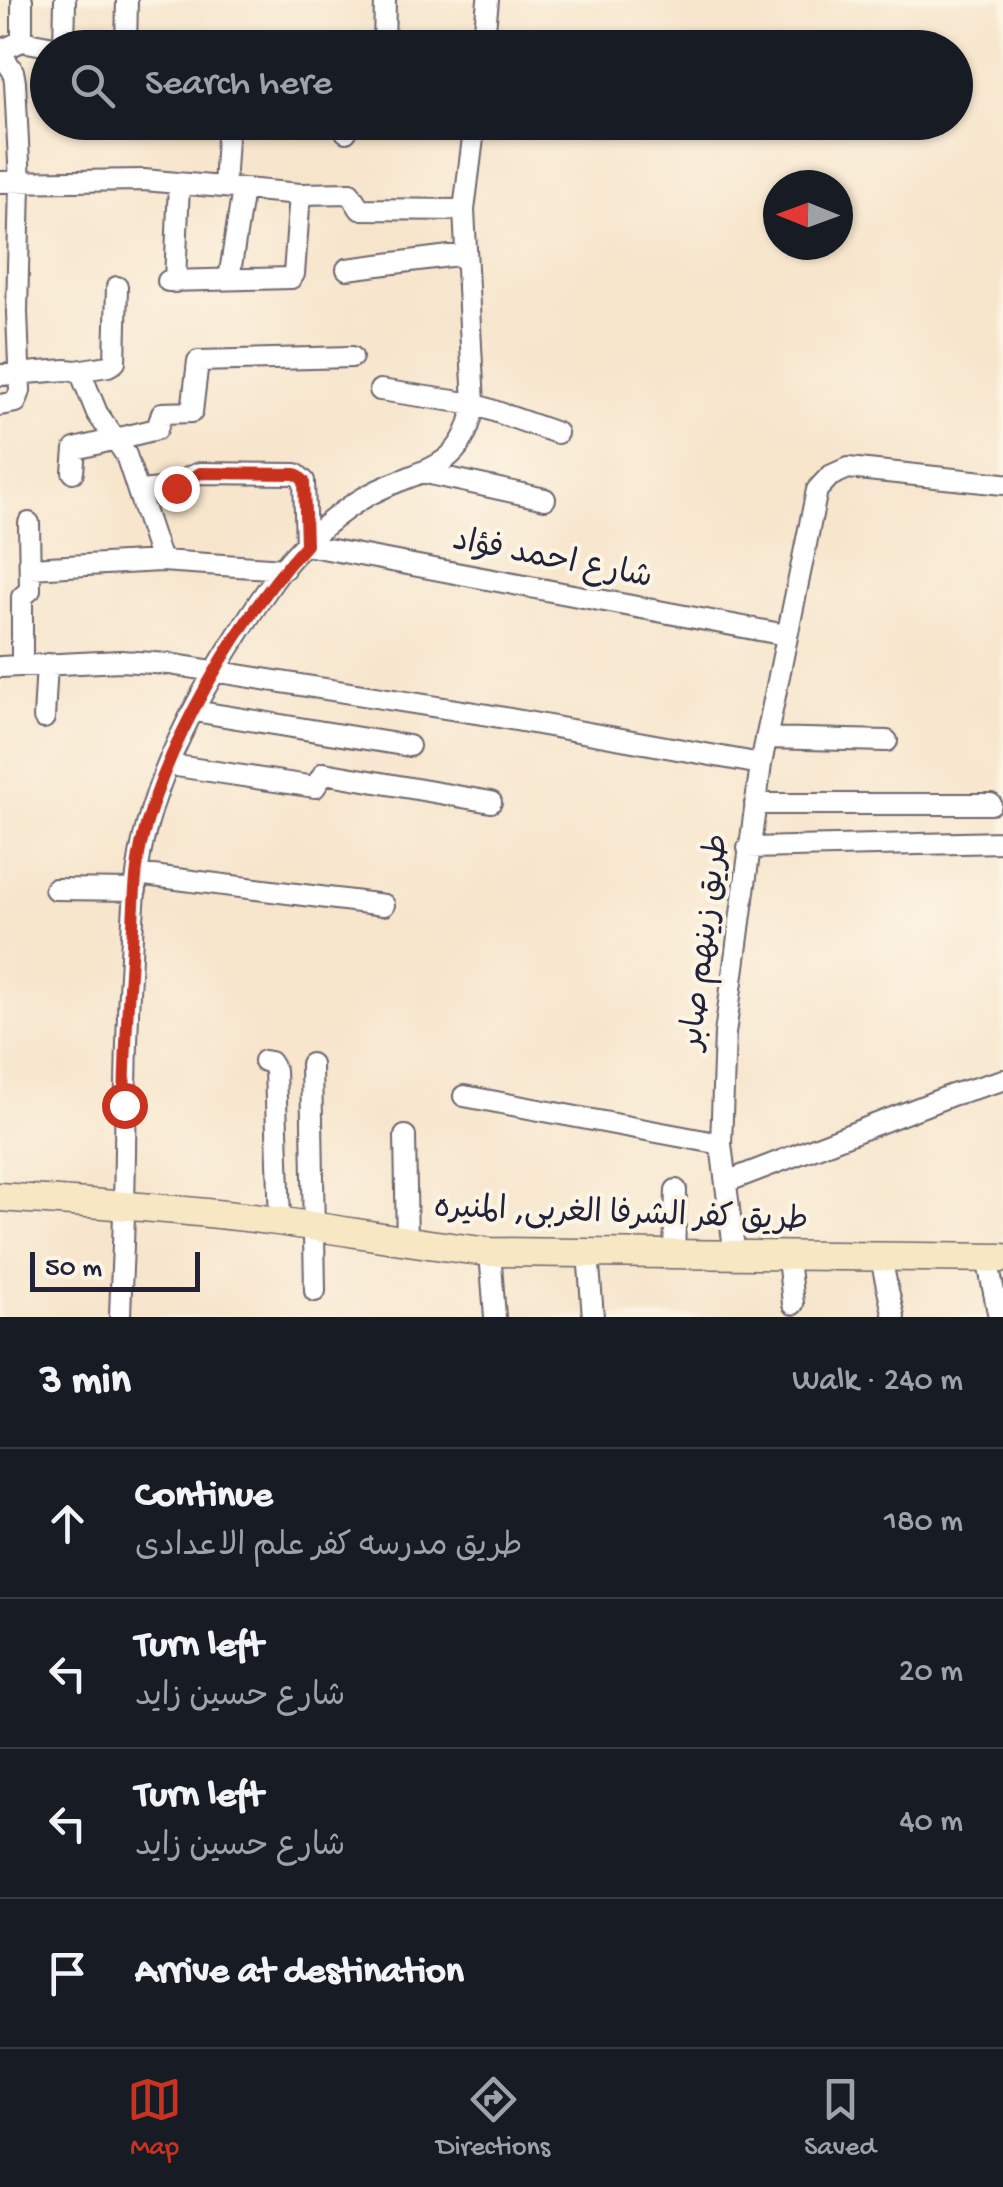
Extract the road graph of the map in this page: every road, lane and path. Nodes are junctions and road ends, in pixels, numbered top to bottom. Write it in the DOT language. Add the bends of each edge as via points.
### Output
graph roads {
  1 [pos="22,0"];
  2 [pos="65,0"];
  3 [pos="128,0"];
  4 [pos="385,0"];
  5 [pos="488,0"];
  6 [pos="62,30"];
  7 [pos="127,30"];
  8 [pos="384,30"];
  9 [pos="485,30"];
  10 [pos="22,40"];
  11 [pos="30,42"];
  12 [pos="0,51"];
  13 [pos="230,140"];
  14 [pos="472,140"];
  15 [pos="10,182"];
  16 [pos="178,183"];
  17 [pos="234,188"];
  18 [pos="300,194"];
  19 [pos="464,210"];
  20 [pos="10,248"];
  21 [pos="465,254"];
  22 [pos="347,269"];
  23 [pos="230,279"];
  24 [pos="117,287"];
  25 [pos="352,356"];
  26 [pos="76,371"];
  27 [pos="9,375"];
  28 [pos="380,390"];
  29 [pos="474,404"];
  30 [pos="0,405"];
  31 [pos="556,433"];
  32 [pos="114,438"];
  33 [pos="73,472"];
  34 [pos="421,472"];
  35 [pos="1003,484"];
  36 [pos="140,491"];
  37 [pos="545,499"];
  38 [pos="29,523"];
  39 [pos="306,545"];
  40 [pos="161,562"];
  41 [pos="30,568"];
  42 [pos="284,569"];
  43 [pos="23,594"];
  44 [pos="0,595"];
  45 [pos="786,635"];
  46 [pos="47,664"];
  47 [pos="0,666"];
  48 [pos="22,666"];
  49 [pos="217,670"];
  50 [pos="194,711"];
  51 [pos="44,718"];
  52 [pos="766,738"];
  53 [pos="888,740"];
  54 [pos="408,746"];
  55 [pos="761,764"];
  56 [pos="170,765"];
  57 [pos="491,802"];
  58 [pos="755,804"];
  59 [pos="992,804"];
  60 [pos="1003,842"];
  61 [pos="748,848"];
  62 [pos="136,882"];
  63 [pos="55,889"];
  64 [pos="384,905"];
  65 [pos="264,1061"];
  66 [pos="311,1064"];
  67 [pos="1003,1080"];
  68 [pos="464,1096"];
  69 [pos="406,1136"];
  70 [pos="721,1144"];
  71 [pos="726,1182"];
  72 [pos="676,1190"];
  73 [pos="0,1196"];
  74 [pos="124,1205"];
  75 [pos="280,1222"];
  76 [pos="314,1229"];
  77 [pos="407,1243"];
  78 [pos="490,1252"];
  79 [pos="588,1253"];
  80 [pos="674,1255"];
  81 [pos="735,1257"];
  82 [pos="788,1258"];
  83 [pos="995,1258"];
  84 [pos="881,1259"];
  85 [pos="315,1291"];
  86 [pos="793,1304"];
  87 [pos="120,1317"];
  88 [pos="494,1317"];
  89 [pos="593,1317"];
  90 [pos="894,1317"];
  91 [pos="999,1317"];
  1 -- 10 [label="street"];
  2 -- 6 [label="street"];
  3 -- 7 [label="street"];
  4 -- 8 [label="street"];
  5 -- 9 [label="street"];
  10 -- 11 [label="street"];
  10 -- 12 [label="street"];
  12 -- 15 [label="street" via="15,82"];
  13 -- 17 [label="street"];
  14 -- 19 [label="street"];
  15 -- 16 [label="street"];
  15 -- 20 [label="street"];
  16 -- 17 [label="street"];
  16 -- 23 [label="street" via="172,282"];
  17 -- 18 [label="street"];
  17 -- 23 [label="street"];
  18 -- 19 [label="street" via="350,193 364,210"];
  18 -- 23 [label="street" via="291,278"];
  19 -- 21 [label="street"];
  20 -- 27 [label="street"];
  21 -- 22 [label="street"];
  21 -- 29 [label="street"];
  24 -- 26 [label="street" via="115,362"];
  25 -- 32 [label="street" via="198,361 189,414 162,413 156,429"];
  26 -- 27 [label="street"];
  26 -- 32 [label="street"];
  27 -- 30 [label="street" via="20,397"];
  28 -- 29 [label="street"];
  29 -- 31 [label="street"];
  29 -- 34 [label="street" via="460,448"];
  32 -- 33 [label="street" via="75,449"];
  32 -- 36 [label="street"];
  34 -- 37 [label="street"];
  34 -- 39 [label="street" via="359,500"];
  35 -- 45 [label="street, طريق زينهم صابر" via="848,468 830,476 811,508"];
  36 -- 39 [label="street" via="176,488 200,473 296,474 304,481"];
  36 -- 40 [label="street"];
  38 -- 41 [label="street"];
  39 -- 42 [label="street"];
  39 -- 45 [label="street, شارع احمد فؤاد"];
  40 -- 41 [label="street"];
  40 -- 42 [label="street"];
  41 -- 43 [label="street" via="30,590"];
  42 -- 49 [label="street"];
  43 -- 44 [label="street"];
  43 -- 48 [label="street"];
  45 -- 52 [label="street, طريق زينهم صابر"];
  46 -- 48 [label="street"];
  46 -- 49 [label="street"];
  46 -- 51 [label="street"];
  47 -- 48 [label="street"];
  49 -- 50 [label="street"];
  49 -- 55 [label="street"];
  50 -- 54 [label="street"];
  50 -- 56 [label="street"];
  52 -- 53 [label="street"];
  52 -- 55 [label="street, طريق زينهم صابر"];
  55 -- 58 [label="street, طريق زينهم صابر"];
  56 -- 57 [label="street" via="315,787 322,773"];
  56 -- 62 [label="street" via="148,822"];
  58 -- 59 [label="street"];
  58 -- 61 [label="street, طريق زينهم صابر"];
  60 -- 61 [label="street"];
  61 -- 70 [label="street, طريق زينهم صابر" via="724,1034"];
  62 -- 63 [label="street"];
  62 -- 64 [label="street"];
  62 -- 74 [label="street"];
  65 -- 75 [label="street" via="276,1070"];
  66 -- 76 [label="street"];
  67 -- 71 [label="street"];
  68 -- 70 [label="street"];
  69 -- 77 [label="street"];
  70 -- 71 [label="street, طريق زينهم صابر"];
  71 -- 81 [label="street, طريق زينهم صابر"];
  72 -- 80 [label="street"];
  73 -- 74 [label="street, طريق كفر الشرفا الغربى, المنيره"];
  74 -- 75 [label="street, طريق كفر الشرفا الغربى, المنيره"];
  74 -- 87 [label="street"];
  75 -- 76 [label="street, طريق كفر الشرفا الغربى, المنيره"];
  76 -- 77 [label="street, طريق كفر الشرفا الغربى, المنيره"];
  76 -- 85 [label="street"];
  77 -- 78 [label="street, طريق كفر الشرفا الغربى, المنيره"];
  78 -- 79 [label="street, طريق كفر الشرفا الغربى, المنيره"];
  78 -- 88 [label="street"];
  79 -- 80 [label="street, طريق كفر الشرفا الغربى, المنيره"];
  79 -- 89 [label="street"];
  80 -- 81 [label="street, طريق كفر الشرفا الغربى, المنيره"];
  81 -- 82 [label="street, طريق كفر الشرفا الغربى, المنيره"];
  82 -- 84 [label="street, طريق كفر الشرفا الغربى, المنيره"];
  82 -- 86 [label="street"];
  83 -- 84 [label="street, طريق كفر الشرفا الغربى, المنيره"];
  83 -- 91 [label="street"];
  84 -- 90 [label="street"];
}
